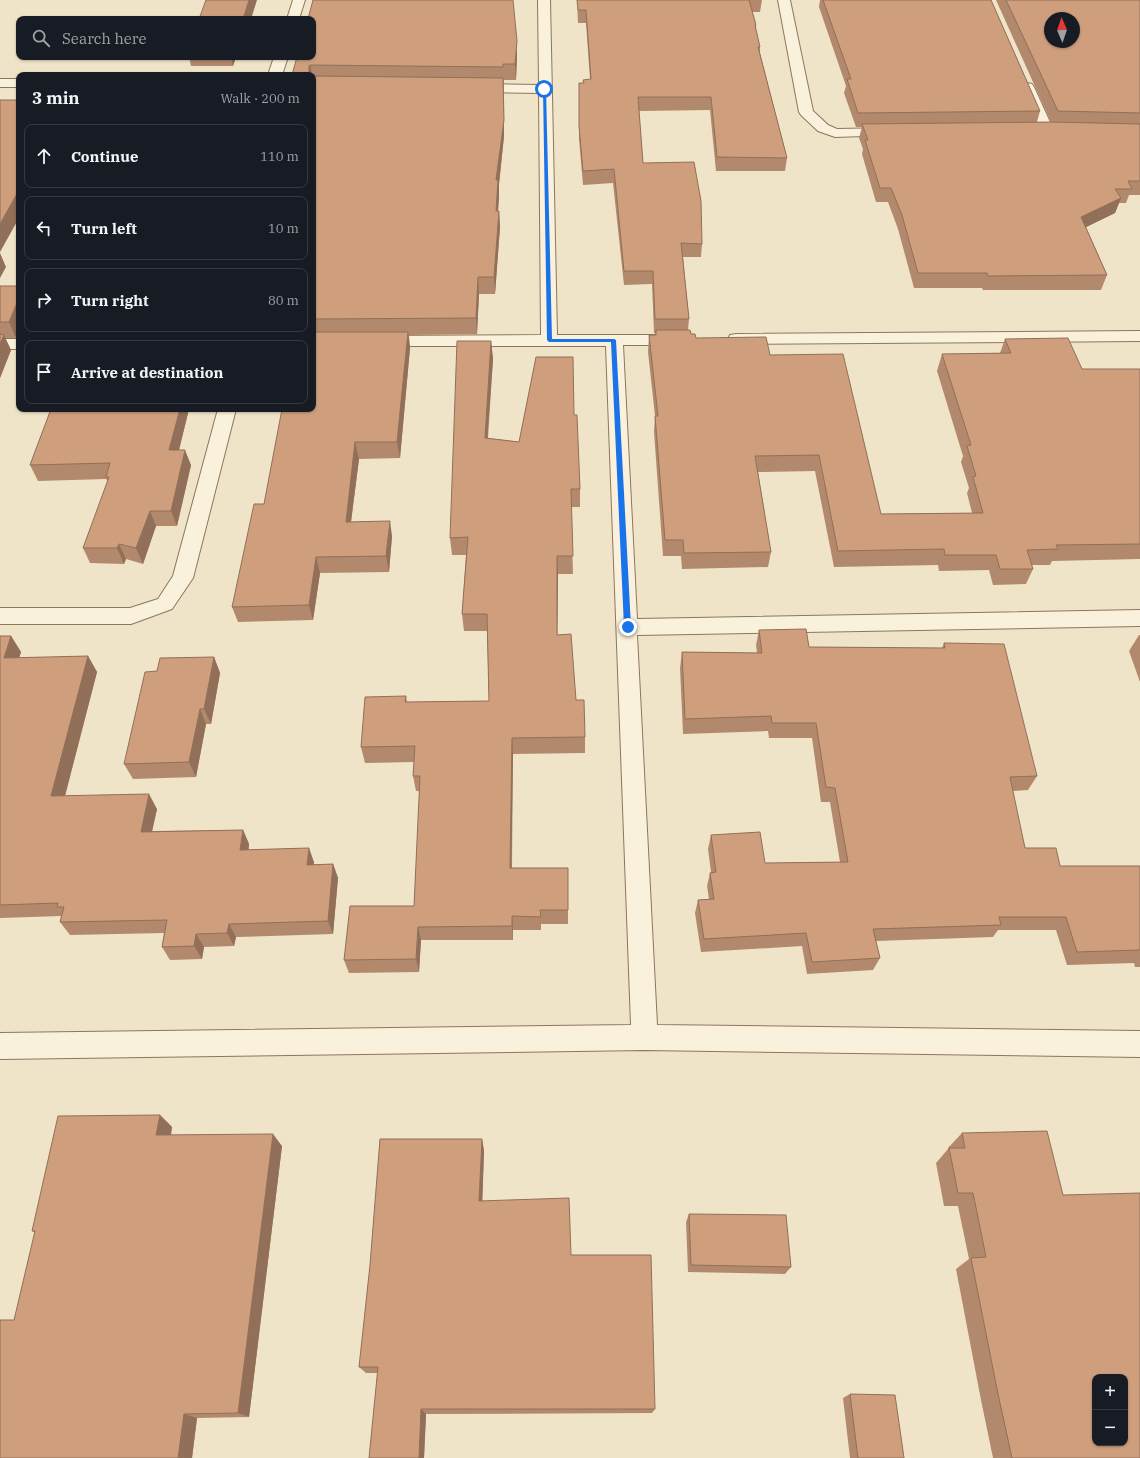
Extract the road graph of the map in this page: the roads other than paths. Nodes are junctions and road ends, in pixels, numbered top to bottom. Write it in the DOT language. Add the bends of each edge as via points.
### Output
graph roads {
  1 [pos="299,0"];
  2 [pos="544,0"];
  3 [pos="784,0"];
  4 [pos="294,16"];
  5 [pos="280,60"];
  6 [pos="276,72"];
  7 [pos="1022,74"];
  8 [pos="0,83"];
  9 [pos="16,83"];
  10 [pos="465,88"];
  11 [pos="544,89"];
  12 [pos="1032,131"];
  13 [pos="1047,131"];
  14 [pos="1063,131"];
  15 [pos="906,132"];
  16 [pos="1140,336"];
  17 [pos="693,339"];
  18 [pos="717,339"];
  19 [pos="549,340"];
  20 [pos="614,340"];
  21 [pos="368,341"];
  22 [pos="0,344"];
  23 [pos="16,344"];
  24 [pos="226,412"];
  25 [pos="0,616"];
  26 [pos="1140,618"];
  27 [pos="628,627"];
  28 [pos="645,1037"];
  29 [pos="1140,1044"];
  30 [pos="0,1046"];
  1 -- 4 [label="street"];
  2 -- 11 [label="street"];
  3 -- 15 [label="street" via="806,112 814,121 835,133"];
  5 -- 6 [label="street"];
  7 -- 13 [label="street"];
  8 -- 9 [label="street"];
  10 -- 11 [label="street"];
  11 -- 19 [label="street"];
  12 -- 13 [label="street"];
  13 -- 14 [label="street"];
  16 -- 18 [label="street"];
  17 -- 20 [label="street"];
  19 -- 20 [label="street"];
  19 -- 21 [label="street"];
  20 -- 27 [label="street"];
  22 -- 23 [label="street"];
  24 -- 25 [label="street" via="183,578 165,604 131,616"];
  26 -- 27 [label="street"];
  27 -- 28 [label="street"];
  28 -- 29 [label="street"];
  28 -- 30 [label="street"];
}
